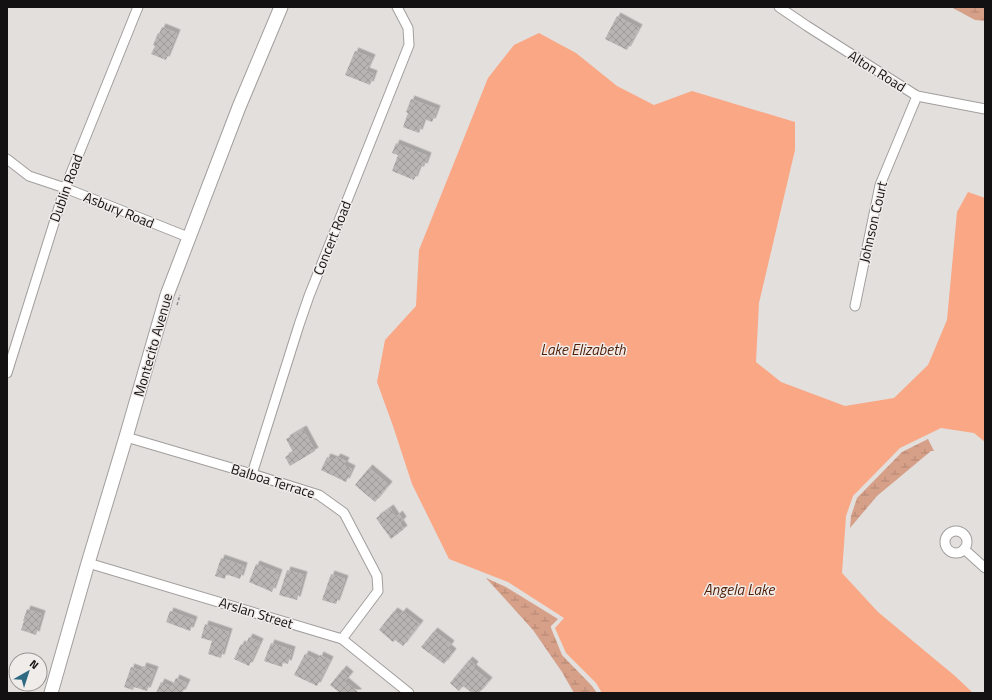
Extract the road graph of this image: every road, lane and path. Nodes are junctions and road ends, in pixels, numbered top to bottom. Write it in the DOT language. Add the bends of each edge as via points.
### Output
graph roads {
  1 [pos="138,7"];
  2 [pos="281,7"];
  3 [pos="397,7"];
  4 [pos="779,7"];
  5 [pos="917,96"];
  6 [pos="985,109"];
  7 [pos="7,159"];
  8 [pos="65,188"];
  9 [pos="188,237"];
  10 [pos="181,292"];
  11 [pos="176,306"];
  12 [pos="855,306"];
  13 [pos="7,373"];
  14 [pos="126,438"];
  15 [pos="252,474"];
  16 [pos="964,549"];
  17 [pos="88,563"];
  18 [pos="985,568"];
  19 [pos="342,640"];
  20 [pos="54,692"];
  21 [pos="409,693"];
  1 -- 8 [label="street, Dublin Road"];
  2 -- 9 [label="street, Montecito Avenue"];
  3 -- 15 [label="street, Concert Road" via="408,28 409,45 298,325"];
  4 -- 5 [label="street, Alton Road"];
  5 -- 6 [label="street, Alton Road"];
  5 -- 12 [label="street, Johnson Court" via="880,185"];
  7 -- 8 [label="street, Asbury Road" via="29,176"];
  8 -- 9 [label="street, Asbury Road"];
  8 -- 13 [label="street, Dublin Road"];
  9 -- 14 [label="street, Montecito Avenue" via="167,295"];
  10 -- 11 [label="path"];
  14 -- 15 [label="street, Balboa Terrace"];
  14 -- 17 [label="street, Montecito Avenue"];
  15 -- 19 [label="street, Balboa Terrace" via="319,495 344,512 377,576 378,592"];
  16 -- 18 [label="street"];
  17 -- 19 [label="street, Arslan Street"];
  17 -- 20 [label="street, Montecito Avenue"];
  19 -- 21 [label="street, Arslan Street"];
}
